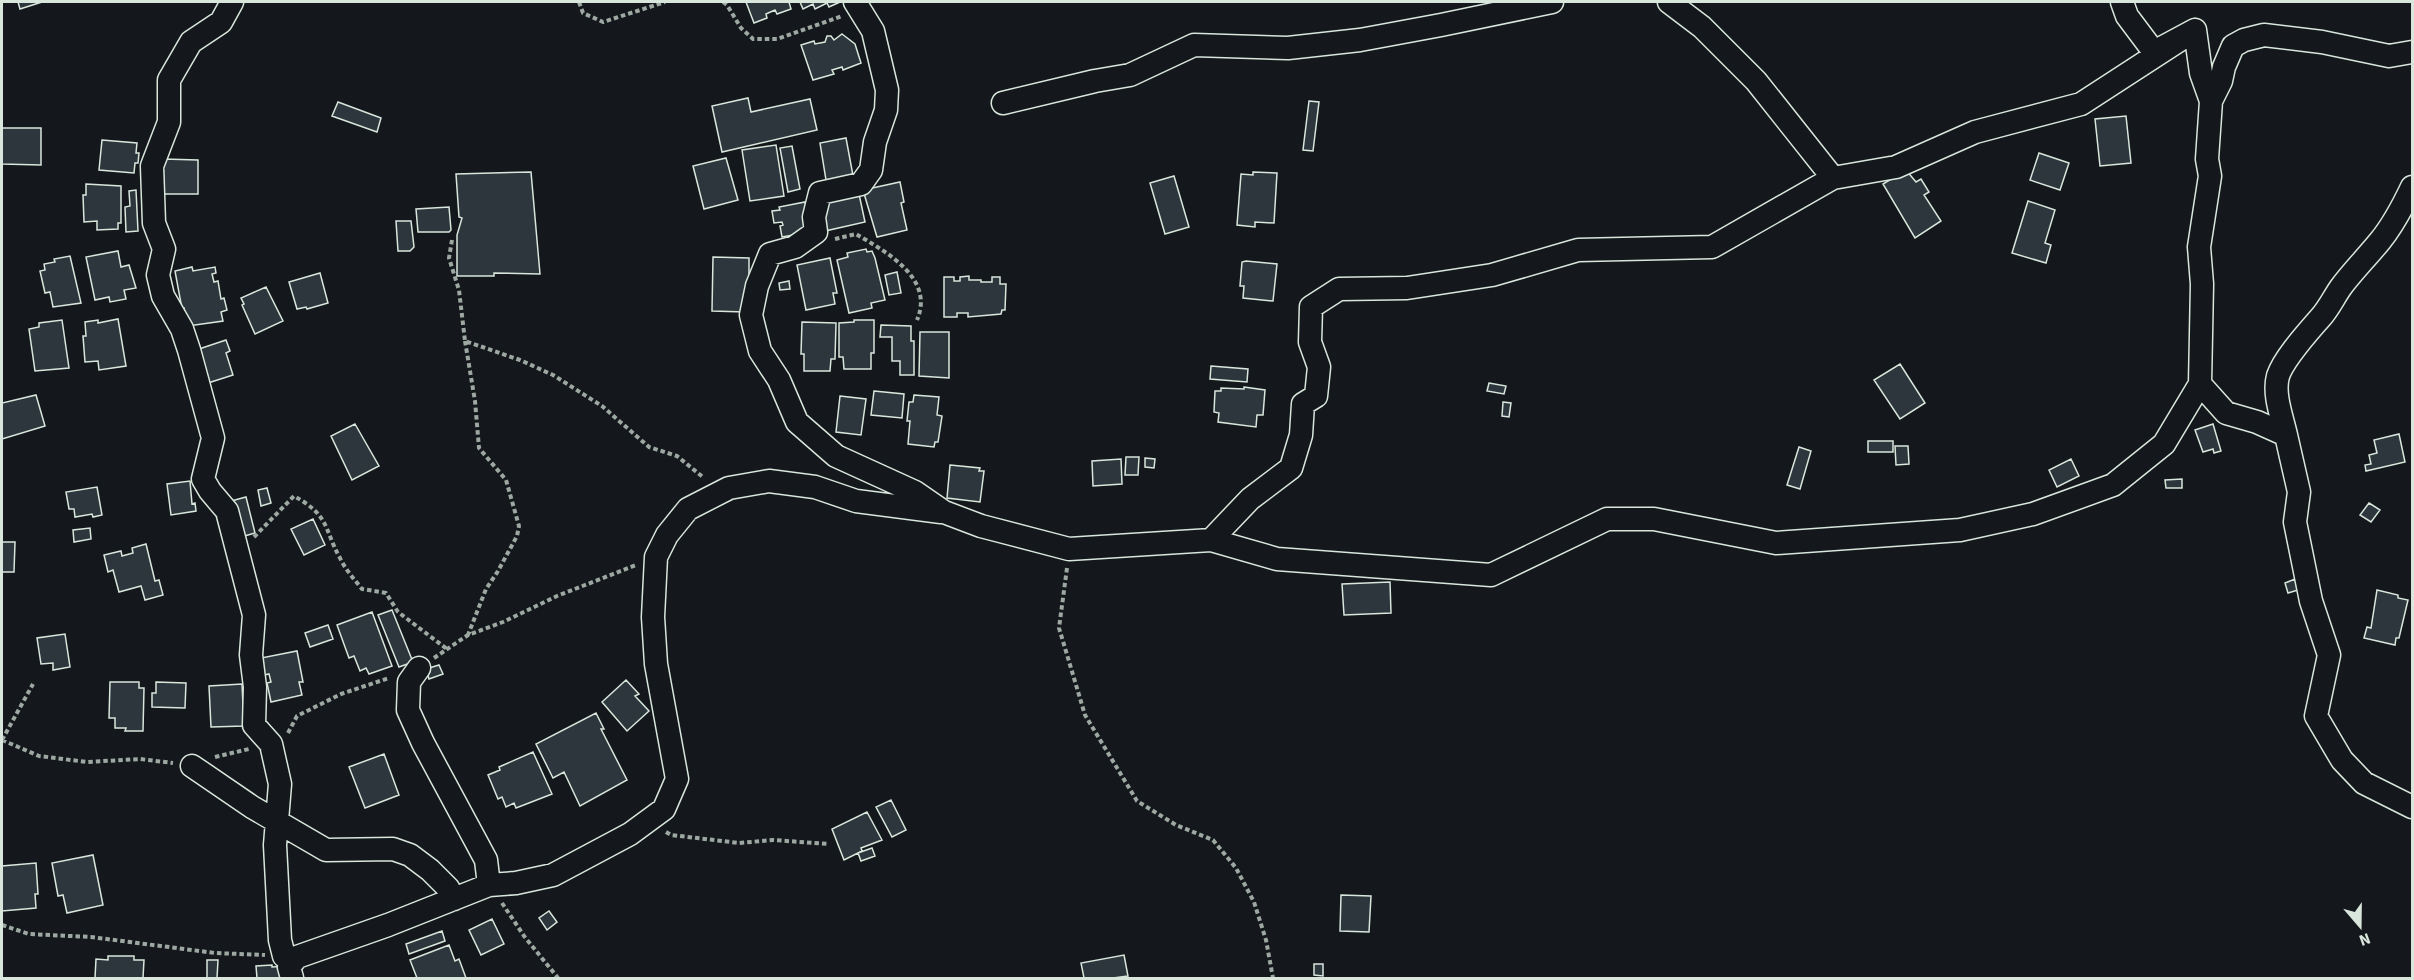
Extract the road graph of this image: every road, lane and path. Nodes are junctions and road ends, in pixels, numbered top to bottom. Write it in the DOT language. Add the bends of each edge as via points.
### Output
graph roads {
  1 [pos="232,2"];
  2 [pos="579,2"];
  3 [pos="665,2"];
  4 [pos="723,2"];
  5 [pos="1552,2"];
  6 [pos="1669,2"];
  7 [pos="2122,2"];
  8 [pos="857,5"];
  9 [pos="2195,30"];
  10 [pos="2412,52"];
  11 [pos="2211,101"];
  12 [pos="1003,103"];
  13 [pos="1833,178"];
  14 [pos="2412,187"];
  15 [pos="452,240"];
  16 [pos="832,240"];
  17 [pos="917,320"];
  18 [pos="465,341"];
  19 [pos="2200,384"];
  20 [pos="2286,435"];
  21 [pos="729,488"];
  22 [pos="944,512"];
  23 [pos="1211,540"];
  24 [pos="1069,549"];
  25 [pos="237,552"];
  26 [pos="656,557"];
  27 [pos="468,635"];
  28 [pos="447,649"];
  29 [pos="419,668"];
  30 [pos="33,684"];
  31 [pos="2,740"];
  32 [pos="271,744"];
  33 [pos="192,766"];
  34 [pos="2412,807"];
  35 [pos="648,821"];
  36 [pos="277,822"];
  37 [pos="830,844"];
  38 [pos="489,885"];
  39 [pos="454,899"];
  40 [pos="2,925"];
  41 [pos="284,956"];
  42 [pos="292,978"];
  43 [pos="558,978"];
  44 [pos="1273,978"];
  1 -- 25 [label="street" via="221,22 191,42 169,80 169,122 152,166 154,223 164,249 158,275 164,296 182,329 213,438 204,479 227,511"];
  2 -- 3 [label="path" via="583,13 603,22"];
  4 -- 8 [label="path" via="741,28 759,40 777,39"];
  5 -- 12 [label="street" via="1360,40 1288,48 1194,45 1130,75"];
  6 -- 13 [label="street" via="1702,27 1756,81"];
  7 -- 9 [label="street" via="2127,16 2154,52"];
  8 -- 22 [label="street" via="873,31 887,90 871,170 861,184 820,193 814,217 816,232 795,247 770,254 751,315 760,351 779,380 797,422 836,456 915,492"];
  9 -- 11 [label="street" via="2201,73"];
  9 -- 13 [label="street" via="2081,104 1976,132 1896,167"];
  10 -- 11 [label="street" via="2389,56 2264,35 2233,46"];
  11 -- 19 [label="street" via="2207,159 2210,176 2199,247"];
  13 -- 23 [label="street" via="1712,247 1578,250 1492,275 1407,288 1339,289 1311,307 1310,342 1319,367 1316,396 1303,404 1301,435 1291,468 1250,499"];
  14 -- 20 [label="street" via="2382,239 2285,362 2276,393"];
  15 -- 18 [label="path" via="449,258 459,290"];
  16 -- 17 [label="path" via="856,234 903,266 917,283 922,308"];
  18 -- 21 [label="path" via="553,375 602,406 649,447 676,456 707,481"];
  18 -- 27 [label="path" via="478,448 506,480 519,526 486,589"];
  19 -- 20 [label="street" via="2226,412"];
  19 -- 23 [label="street" via="2164,444 2113,485 2033,514 1960,530 1776,543 1654,519 1607,519 1491,575 1276,559"];
  20 -- 34 [label="street" via="2299,492 2295,522 2311,601 2329,655 2316,716 2342,760 2364,783"];
  21 -- 22 [label="street" via="769,481 815,487 856,501"];
  21 -- 26 [label="street" via="687,509"];
  22 -- 24 [label="street"];
  23 -- 24 [label="street"];
  24 -- 44 [label="path" via="1059,628 1085,715 1137,801 1176,825 1213,840 1236,868 1254,902"];
  25 -- 28 [label="path" via="294,496 312,506 327,526 340,558 362,589 386,593 398,612"];
  25 -- 32 [label="street" via="254,615 254,725"];
  26 -- 27 [label="path"];
  26 -- 35 [label="street" via="653,617 657,664 677,779 664,809"];
  27 -- 28 [label="path"];
  28 -- 29 [label="path"];
  29 -- 32 [label="path" via="341,694 297,716 287,735"];
  29 -- 38 [label="street" via="409,682 408,710 486,860"];
  30 -- 31 [label="path"];
  31 -- 33 [label="path" via="39,756 68,760 140,759"];
  32 -- 33 [label="path"];
  32 -- 36 [label="street" via="280,784"];
  33 -- 36 [label="street"];
  35 -- 37 [label="path" via="670,835 739,843 773,840"];
  35 -- 38 [label="street" via="553,875"];
  36 -- 39 [label="street" via="326,850 393,849 410,855 430,870"];
  36 -- 41 [label="street" via="275,845"];
  38 -- 39 [label="street"];
  38 -- 43 [label="path"];
  39 -- 42 [label="street" via="297,957 289,967"];
  40 -- 41 [label="path" via="29,934"];
}
